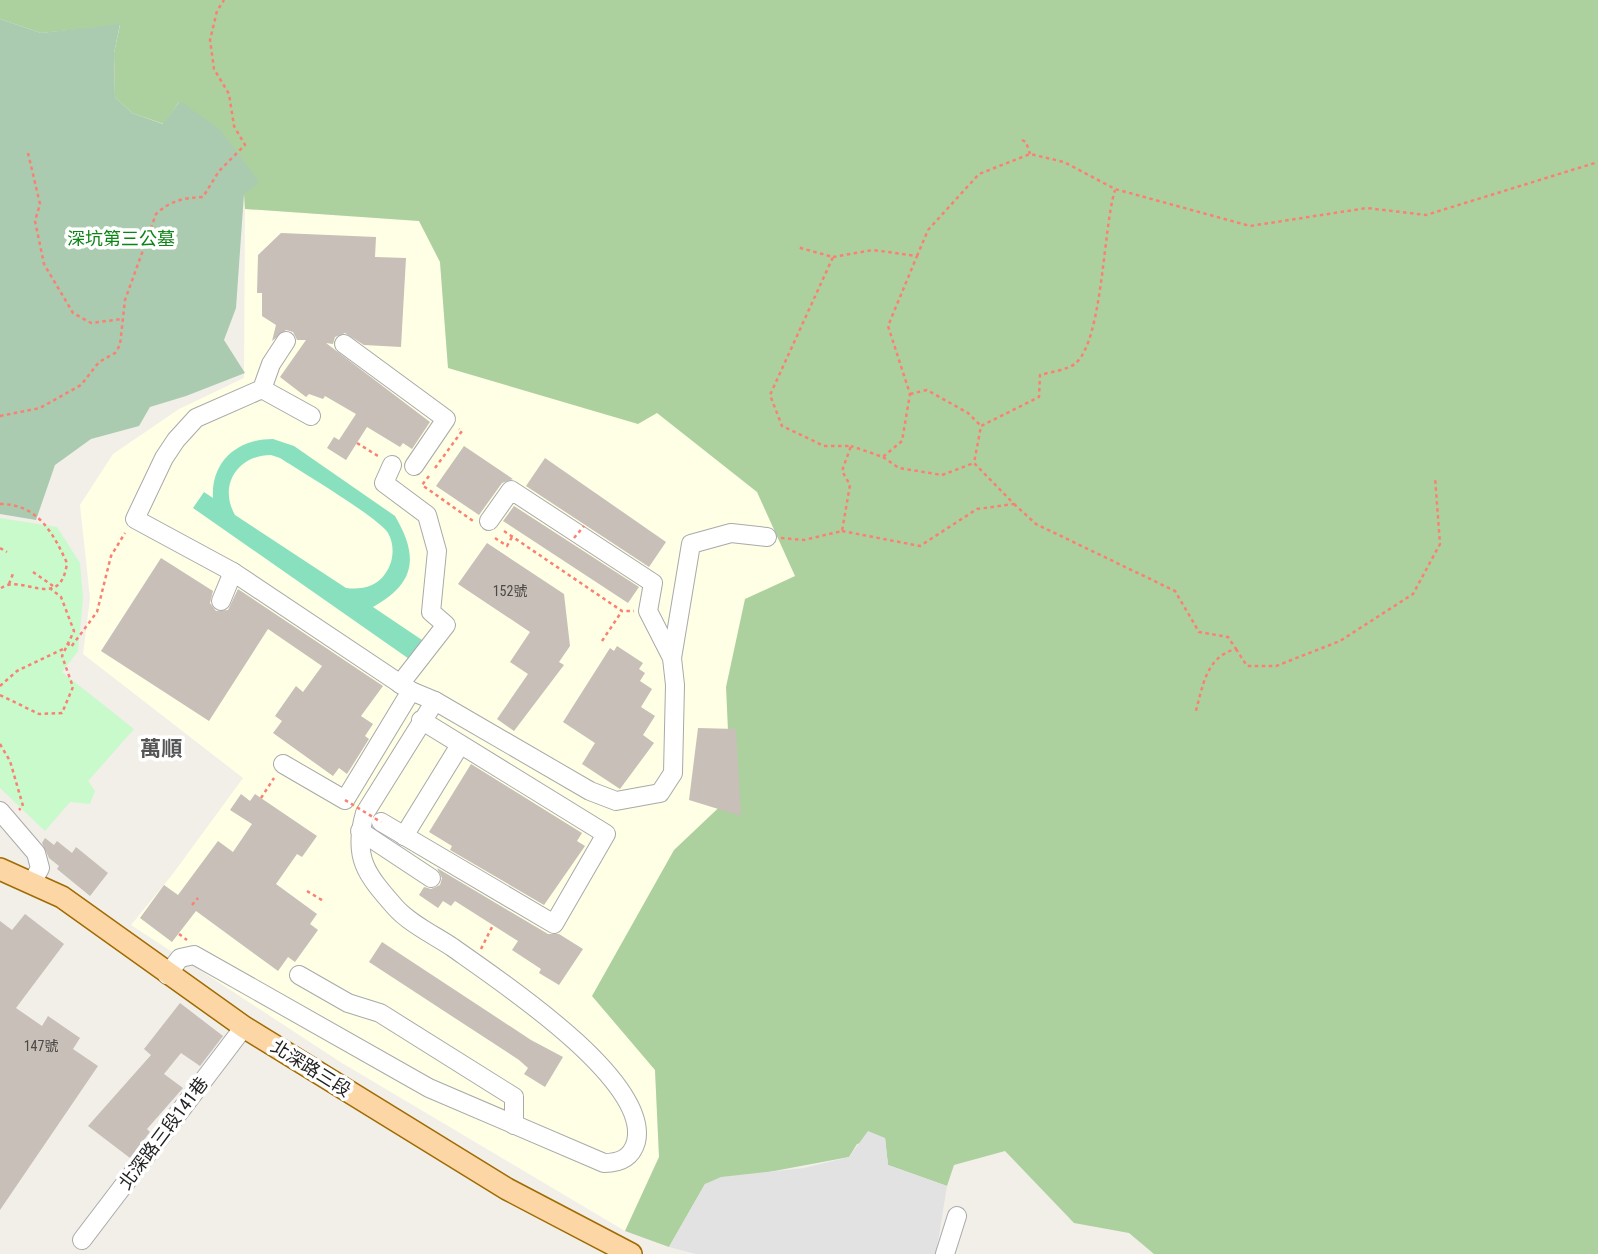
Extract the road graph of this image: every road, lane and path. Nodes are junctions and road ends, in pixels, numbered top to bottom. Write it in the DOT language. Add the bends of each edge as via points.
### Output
graph roads {
  1 [pos="225,0"];
  2 [pos="1022,141"];
  3 [pos="28,153"];
  4 [pos="1030,154"];
  5 [pos="1598,162"];
  6 [pos="1115,189"];
  7 [pos="797,247"];
  8 [pos="917,256"];
  9 [pos="833,257"];
  10 [pos="122,319"];
  11 [pos="286,341"];
  12 [pos="344,344"];
  13 [pos="262,389"];
  14 [pos="910,394"];
  15 [pos="0,416"];
  16 [pos="311,416"];
  17 [pos="981,426"];
  18 [pos="462,431"];
  19 [pos="357,443"];
  20 [pos="851,446"];
  21 [pos="883,457"];
  22 [pos="974,463"];
  23 [pos="391,465"];
  24 [pos="414,466"];
  25 [pos="1435,477"];
  26 [pos="0,504"];
  27 [pos="1014,504"];
  28 [pos="135,519"];
  29 [pos="484,525"];
  30 [pos="584,526"];
  31 [pos="842,531"];
  32 [pos="512,537"];
  33 [pos="767,537"];
  34 [pos="574,538"];
  35 [pos="0,548"];
  36 [pos="8,552"];
  37 [pos="13,571"];
  38 [pos="33,572"];
  39 [pos="233,572"];
  40 [pos="9,584"];
  41 [pos="52,588"];
  42 [pos="0,589"];
  43 [pos="221,601"];
  44 [pos="622,611"];
  45 [pos="648,611"];
  46 [pos="602,641"];
  47 [pos="66,643"];
  48 [pos="64,649"];
  49 [pos="1236,649"];
  50 [pos="672,658"];
  51 [pos="0,686"];
  52 [pos="406,688"];
  53 [pos="0,695"];
  54 [pos="435,701"];
  55 [pos="1195,714"];
  56 [pos="421,720"];
  57 [pos="0,744"];
  58 [pos="460,745"];
  59 [pos="283,764"];
  60 [pos="345,800"];
  61 [pos="23,806"];
  62 [pos="0,811"];
  63 [pos="381,822"];
  64 [pos="359,831"];
  65 [pos="404,836"];
  66 [pos="1,870"];
  67 [pos="430,878"];
  68 [pos="33,883"];
  69 [pos="307,891"];
  70 [pos="198,898"];
  71 [pos="325,902"];
  72 [pos="192,905"];
  73 [pos="494,925"];
  74 [pos="476,958"];
  75 [pos="167,975"];
  76 [pos="299,975"];
  77 [pos="244,1027"];
  78 [pos="514,1125"];
  79 [pos="957,1216"];
  80 [pos="82,1240"];
  81 [pos="631,1254"];
  82 [pos="945,1254"];
  1 -- 10 [label="path" via="209,40 214,69 229,94 234,126 245,145 230,158 203,197 189,195 156,214"];
  2 -- 4 [label="path"];
  3 -- 10 [label="path" via="40,204 35,220 44,264 74,313 91,323"];
  4 -- 6 [label="path" via="1064,162"];
  4 -- 8 [label="path" via="979,174 928,230"];
  5 -- 6 [label="path" via="1426,215 1367,208 1250,226"];
  6 -- 17 [label="path" via="1100,294 1085,350 1075,365 1040,375 1038,397"];
  7 -- 9 [label="path"];
  8 -- 9 [label="path" via="873,250"];
  8 -- 14 [label="path" via="888,327"];
  9 -- 20 [label="path" via="770,395 782,426 824,446"];
  10 -- 15 [label="path" via="120,345 81,385 40,408"];
  11 -- 13 [label="street"];
  12 -- 24 [label="street" via="446,419"];
  13 -- 16 [label="street"];
  13 -- 28 [label="street" via="196,418 164,458"];
  14 -- 17 [label="path" via="927,390 968,413"];
  14 -- 21 [label="path" via="902,441"];
  17 -- 22 [label="path"];
  18 -- 29 [label="path" via="422,485"];
  19 -- 23 [label="path"];
  20 -- 21 [label="path"];
  20 -- 31 [label="path" via="842,471 850,485"];
  21 -- 22 [label="path" via="899,468 942,475"];
  22 -- 27 [label="path"];
  23 -- 52 [label="street" via="384,483 427,515 437,551 431,612 446,625"];
  25 -- 49 [label="path" via="1440,544 1413,594 1340,641 1276,666 1247,666"];
  26 -- 41 [label="path" via="32,511 57,538 67,563"];
  27 -- 31 [label="path" via="977,509 920,546"];
  27 -- 49 [label="path" via="1036,524 1175,590 1199,632 1228,638"];
  28 -- 39 [label="street"];
  28 -- 47 [label="path" via="114,548 97,612 71,648"];
  29 -- 32 [label="path"];
  29 -- 32 [label="path" via="507,546"];
  29 -- 45 [label="street" via="511,490 653,583"];
  30 -- 34 [label="path, bridge"];
  31 -- 33 [label="path" via="804,540"];
  32 -- 44 [label="path"];
  33 -- 50 [label="street" via="731,533 691,544"];
  35 -- 36 [label="path"];
  37 -- 40 [label="path"];
  38 -- 41 [label="path"];
  39 -- 43 [label="street"];
  39 -- 52 [label="street"];
  40 -- 41 [label="path"];
  40 -- 42 [label="path"];
  41 -- 47 [label="path" via="61,597 72,626 74,634"];
  44 -- 45 [label="path"];
  44 -- 46 [label="path"];
  45 -- 50 [label="street"];
  47 -- 48 [label="path"];
  48 -- 51 [label="path" via="17,671"];
  48 -- 53 [label="path" via="62,656 73,687 62,713 39,714"];
  49 -- 55 [label="path" via="1210,664"];
  50 -- 54 [label="street" via="673,773 660,793 616,800 590,791"];
  52 -- 54 [label="street"];
  52 -- 60 [label="street"];
  54 -- 56 [label="street"];
  56 -- 58 [label="street"];
  56 -- 64 [label="street" via="365,813"];
  57 -- 61 [label="path"];
  58 -- 65 [label="street"];
  58 -- 65 [label="street" via="606,834 554,923"];
  59 -- 60 [label="street"];
  60 -- 63 [label="path, bridge"];
  62 -- 68 [label="street" via="36,853 40,868"];
  63 -- 65 [label="street"];
  64 -- 67 [label="street"];
  64 -- 78 [label="street" via="361,862 397,910 545,1014 619,1084 636,1121 636,1142 619,1163 604,1163"];
  66 -- 68 [label="main road, 北深路三段"];
  68 -- 75 [label="main road, 北深路三段" via="62,897"];
  69 -- 71 [label="path"];
  70 -- 72 [label="path"];
  73 -- 74 [label="path"];
  75 -- 77 [label="main road, 北深路三段"];
  75 -- 78 [label="street" via="180,958 194,955 429,1088"];
  76 -- 78 [label="street" via="348,1003 380,1013 514,1097"];
  77 -- 80 [label="street, 北深路三段141巷"];
  77 -- 81 [label="main road, 北深路三段" via="507,1189"];
  79 -- 82 [label="street"];
}
